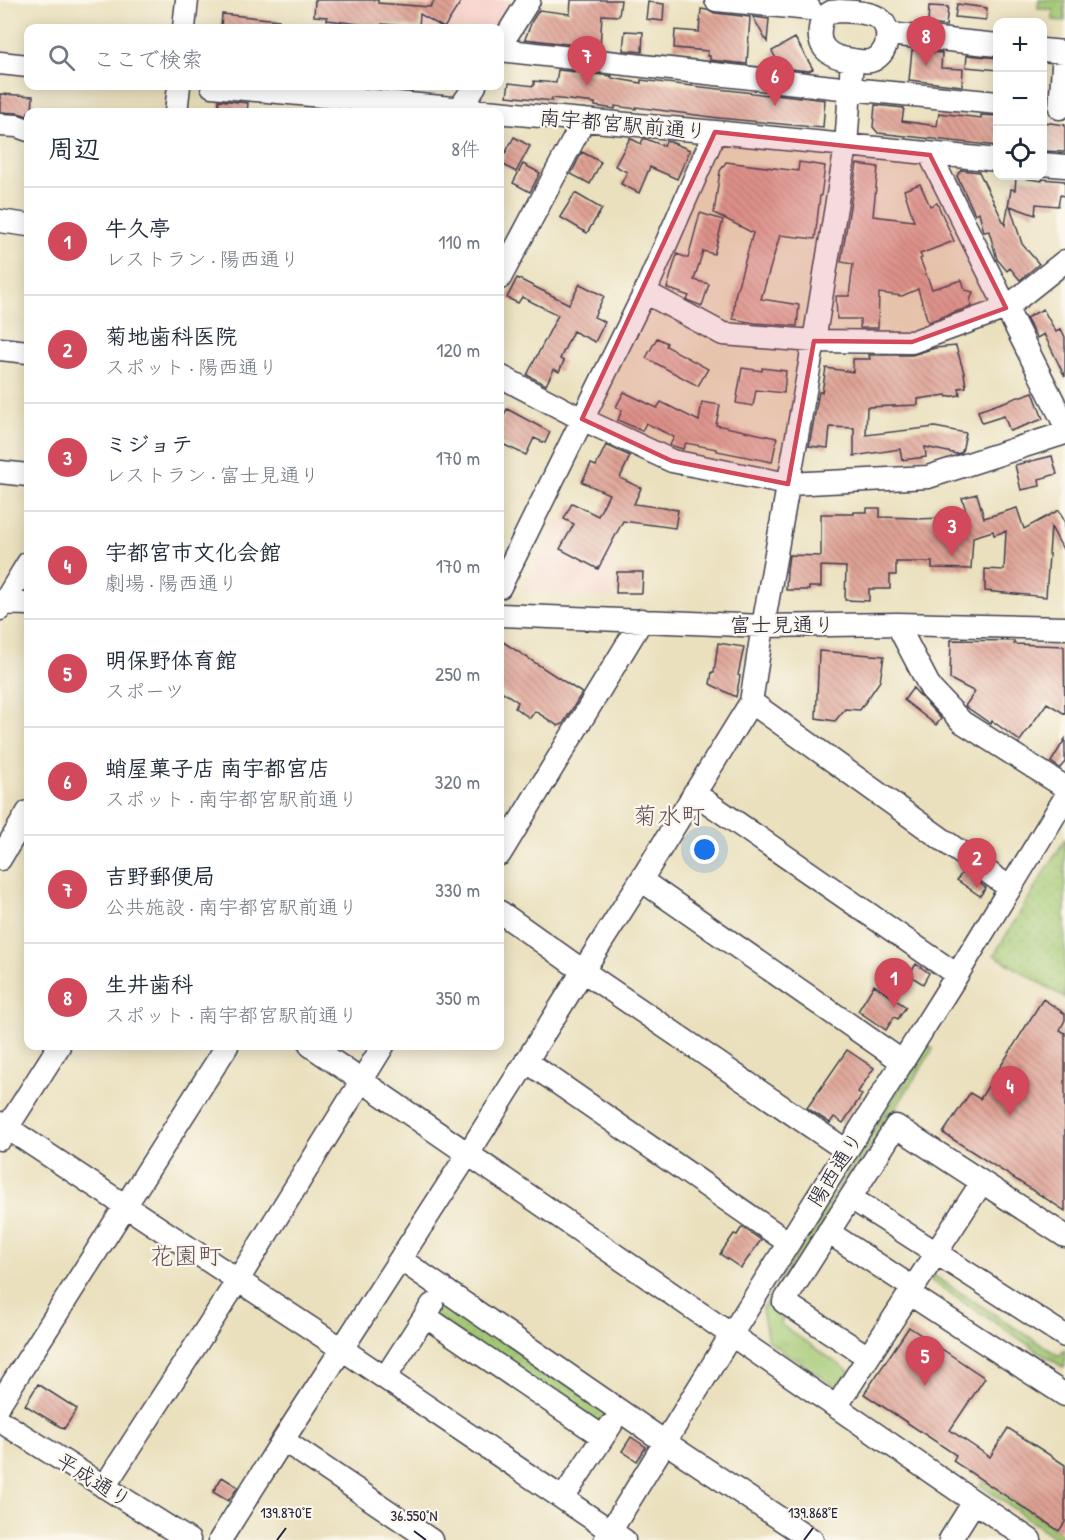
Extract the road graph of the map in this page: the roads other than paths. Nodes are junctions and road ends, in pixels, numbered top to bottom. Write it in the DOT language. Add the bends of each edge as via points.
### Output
graph roads {
  1 [pos="187,0"];
  2 [pos="529,0"];
  3 [pos="717,0"];
  4 [pos="815,9"];
  5 [pos="184,24"];
  6 [pos="888,34"];
  7 [pos="504,41"];
  8 [pos="993,44"];
  9 [pos="504,48"];
  10 [pos="1047,50"];
  11 [pos="852,60"];
  12 [pos="0,63"];
  13 [pos="24,66"];
  14 [pos="850,89"];
  15 [pos="179,90"];
  16 [pos="253,90"];
  17 [pos="472,90"];
  18 [pos="993,103"];
  19 [pos="176,108"];
  20 [pos="438,108"];
  21 [pos="460,108"];
  22 [pos="1056,108"];
  23 [pos="504,114"];
  24 [pos="584,120"];
  25 [pos="0,125"];
  26 [pos="24,129"];
  27 [pos="715,132"];
  28 [pos="846,146"];
  29 [pos="930,155"];
  30 [pos="993,160"];
  31 [pos="1047,164"];
  32 [pos="1065,166"];
  33 [pos="0,221"];
  34 [pos="24,224"];
  35 [pos="1065,261"];
  36 [pos="504,270"];
  37 [pos="645,292"];
  38 [pos="1006,308"];
  39 [pos="814,341"];
  40 [pos="0,349"];
  41 [pos="24,352"];
  42 [pos="504,378"];
  43 [pos="582,418"];
  44 [pos="1065,425"];
  45 [pos="1065,433"];
  46 [pos="0,472"];
  47 [pos="24,474"];
  48 [pos="788,484"];
  49 [pos="24,569"];
  50 [pos="504,579"];
  51 [pos="24,604"];
  52 [pos="1,605"];
  53 [pos="504,615"];
  54 [pos="642,620"];
  55 [pos="897,624"];
  56 [pos="763,626"];
  57 [pos="1065,628"];
  58 [pos="751,702"];
  59 [pos="1065,787"];
  60 [pos="694,793"];
  61 [pos="1065,798"];
  62 [pos="24,820"];
  63 [pos="10,846"];
  64 [pos="504,847"];
  65 [pos="642,880"];
  66 [pos="1010,888"];
  67 [pos="504,915"];
  68 [pos="583,971"];
  69 [pos="957,975"];
  70 [pos="56,1050"];
  71 [pos="223,1050"];
  72 [pos="317,1050"];
  73 [pos="381,1050"];
  74 [pos="526,1061"];
  75 [pos="903,1062"];
  76 [pos="362,1081"];
  77 [pos="2,1130"];
  78 [pos="847,1151"];
  79 [pos="468,1154"];
  80 [pos="982,1182"];
  81 [pos="851,1198"];
  82 [pos="125,1205"];
  83 [pos="828,1232"];
  84 [pos="1065,1236"];
  85 [pos="789,1242"];
  86 [pos="936,1253"];
  87 [pos="400,1259"];
  88 [pos="238,1280"];
  89 [pos="442,1289"];
  90 [pos="912,1291"];
  91 [pos="425,1316"];
  92 [pos="731,1335"];
  93 [pos="1065,1336"];
  94 [pos="342,1349"];
  95 [pos="868,1357"];
  96 [pos="385,1378"];
  97 [pos="1065,1395"];
  98 [pos="0,1403"];
  99 [pos="836,1407"];
  100 [pos="620,1411"];
  101 [pos="0,1421"];
  102 [pos="603,1437"];
  103 [pos="283,1440"];
  104 [pos="665,1442"];
  105 [pos="104,1487"];
  106 [pos="562,1498"];
  107 [pos="974,1502"];
  108 [pos="613,1537"];
  109 [pos="189,1540"];
  110 [pos="220,1540"];
  111 [pos="431,1540"];
  112 [pos="812,1540"];
  113 [pos="950,1540"];
  114 [pos="1030,1540"];
  1 -- 5 [label="street"];
  2 -- 7 [label="street"];
  3 -- 4 [label="street"];
  4 -- 6 [label="street" via="873,14 882,20"];
  4 -- 11 [label="street" via="822,45 839,59"];
  6 -- 8 [label="street"];
  6 -- 11 [label="street" via="887,45 876,59"];
  9 -- 14 [label="street"];
  10 -- 22 [label="street" via="1064,52"];
  11 -- 14 [label="street"];
  12 -- 13 [label="street"];
  14 -- 18 [label="street"];
  14 -- 28 [label="street"];
  15 -- 19 [label="street"];
  16 -- 20 [label="street, 南宇都宮駅前通り"];
  17 -- 21 [label="street"];
  23 -- 24 [label="street, 南宇都宮駅前通り"];
  24 -- 27 [label="street, 南宇都宮駅前通り"];
  24 -- 36 [label="street"];
  25 -- 26 [label="street"];
  27 -- 28 [label="street, 南宇都宮駅前通り"];
  27 -- 37 [label="street"];
  28 -- 29 [label="street, 南宇都宮駅前通り"];
  28 -- 39 [label="street"];
  29 -- 30 [label="street, 南宇都宮駅前通り"];
  29 -- 38 [label="street"];
  31 -- 32 [label="street"];
  33 -- 34 [label="street"];
  35 -- 38 [label="street"];
  37 -- 39 [label="street" via="723,334"];
  37 -- 43 [label="street"];
  38 -- 39 [label="street" via="912,342"];
  38 -- 44 [label="street"];
  39 -- 48 [label="street"];
  40 -- 41 [label="street"];
  42 -- 43 [label="street"];
  43 -- 48 [label="street" via="672,461"];
  43 -- 50 [label="street"];
  45 -- 48 [label="street" via="928,477"];
  46 -- 47 [label="street"];
  48 -- 56 [label="street"];
  49 -- 52 [label="street"];
  51 -- 52 [label="street"];
  53 -- 54 [label="street, 富士見通り"];
  54 -- 56 [label="street, 富士見通り"];
  54 -- 64 [label="street"];
  55 -- 56 [label="street, 富士見通り"];
  55 -- 57 [label="street, 富士見通り"];
  55 -- 59 [label="street" via="931,689 962,722"];
  56 -- 58 [label="street"];
  58 -- 60 [label="street"];
  58 -- 66 [label="street"];
  60 -- 65 [label="street"];
  60 -- 69 [label="street"];
  61 -- 66 [label="street, 陽西通り"];
  62 -- 63 [label="street"];
  65 -- 68 [label="street"];
  65 -- 75 [label="street"];
  66 -- 69 [label="street, 陽西通り"];
  67 -- 68 [label="street"];
  68 -- 74 [label="street"];
  68 -- 78 [label="street"];
  69 -- 75 [label="street, 陽西通り"];
  70 -- 77 [label="street"];
  71 -- 82 [label="street"];
  72 -- 76 [label="street"];
  73 -- 76 [label="street"];
  74 -- 79 [label="street"];
  74 -- 85 [label="street"];
  75 -- 78 [label="street, 陽西通り"];
  76 -- 79 [label="street"];
  76 -- 88 [label="street"];
  77 -- 82 [label="street"];
  78 -- 85 [label="street, 陽西通り"];
  79 -- 87 [label="street"];
  79 -- 92 [label="street"];
  80 -- 81 [label="street" via="896,1126"];
  80 -- 84 [label="street"];
  80 -- 86 [label="street"];
  81 -- 83 [label="street"];
  81 -- 86 [label="street"];
  82 -- 88 [label="street"];
  82 -- 98 [label="street"];
  83 -- 90 [label="street"];
  83 -- 95 [label="street" via="784,1302"];
  85 -- 92 [label="street, 陽西通り"];
  86 -- 90 [label="street"];
  86 -- 93 [label="street"];
  87 -- 89 [label="street"];
  87 -- 94 [label="street"];
  88 -- 94 [label="street"];
  88 -- 105 [label="street"];
  89 -- 91 [label="street"];
  89 -- 100 [label="street"];
  90 -- 95 [label="street"];
  90 -- 97 [label="street"];
  91 -- 96 [label="street"];
  91 -- 102 [label="street"];
  92 -- 99 [label="street"];
  92 -- 104 [label="street, 陽西通り"];
  94 -- 96 [label="street"];
  94 -- 103 [label="street"];
  95 -- 99 [label="street"];
  96 -- 106 [label="street"];
  99 -- 107 [label="street"];
  100 -- 102 [label="street"];
  100 -- 104 [label="street"];
  101 -- 105 [label="street, 平成通り"];
  102 -- 106 [label="street"];
  103 -- 110 [label="street"];
  103 -- 111 [label="street"];
  104 -- 108 [label="street, 陽西通り"];
  104 -- 112 [label="street"];
  105 -- 109 [label="street, 平成通り"];
  106 -- 108 [label="street"];
  107 -- 113 [label="street"];
  107 -- 114 [label="street"];
}
